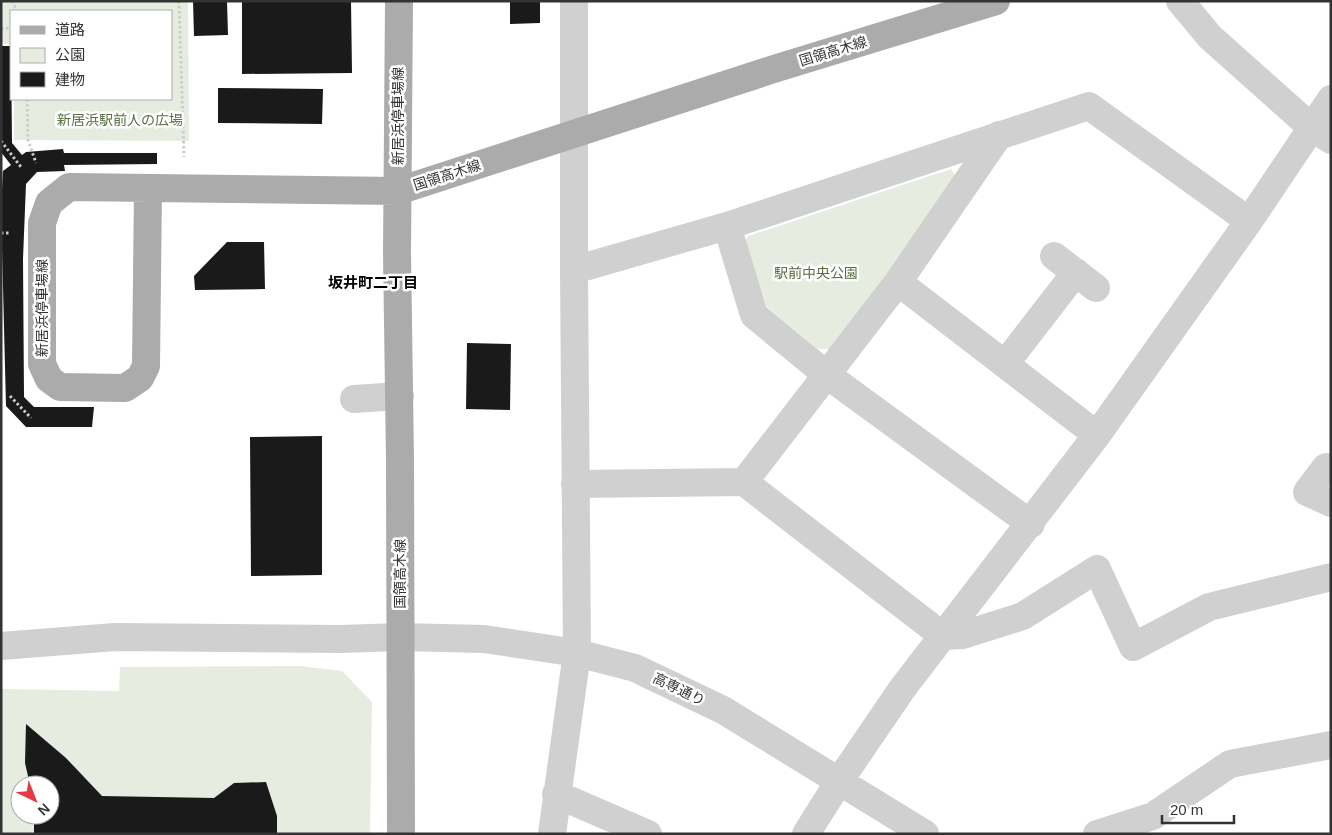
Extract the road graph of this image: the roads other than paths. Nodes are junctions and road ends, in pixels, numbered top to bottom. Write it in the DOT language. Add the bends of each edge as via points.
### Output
graph roads {
  1 [pos="399,1"];
  2 [pos="574,1"];
  3 [pos="996,1"];
  4 [pos="1180,1"];
  5 [pos="1331,99"];
  6 [pos="575,134"];
  7 [pos="1321,134"];
  8 [pos="999,135"];
  9 [pos="148,188"];
  10 [pos="398,190"];
  11 [pos="1249,221"];
  12 [pos="727,226"];
  13 [pos="1054,256"];
  14 [pos="574,270"];
  15 [pos="898,282"];
  16 [pos="1005,364"];
  17 [pos="827,375"];
  18 [pos="400,396"];
  19 [pos="354,399"];
  20 [pos="1097,434"];
  21 [pos="1326,466"];
  22 [pos="744,482"];
  23 [pos="574,484"];
  24 [pos="1331,503"];
  25 [pos="1032,524"];
  26 [pos="1331,577"];
  27 [pos="943,636"];
  28 [pos="400,637"];
  29 [pos="1,646"];
  30 [pos="577,653"];
  31 [pos="1331,745"];
  32 [pos="840,780"];
  33 [pos="556,794"];
  34 [pos="401,834"];
  35 [pos="552,834"];
  36 [pos="648,834"];
  37 [pos="806,834"];
  38 [pos="925,834"];
  39 [pos="1097,834"];
  1 -- 10 [label="main road, 新居浜停車場線"];
  2 -- 6 [label="street"];
  3 -- 6 [label="main road, 国領高木線"];
  4 -- 7 [label="street" via="1210,37"];
  5 -- 7 [label="street"];
  6 -- 10 [label="main road, 国領高木線"];
  6 -- 14 [label="street"];
  7 -- 11 [label="street"];
  8 -- 11 [label="street" via="1089,106"];
  8 -- 12 [label="street"];
  8 -- 15 [label="street"];
  9 -- 9 [label="main road, 新居浜停車場線" via="146,366 140,378 125,388 60,387 49,379 42,364 42,223 49,203 69,187"];
  9 -- 10 [label="main road, 新居浜停車場線"];
  10 -- 18 [label="main road, 国領高木線"];
  11 -- 20 [label="street"];
  12 -- 14 [label="street"];
  12 -- 17 [label="street" via="754,315"];
  13 -- 16 [label="street" via="1086,280"];
  14 -- 23 [label="street"];
  15 -- 16 [label="street"];
  15 -- 17 [label="street"];
  16 -- 20 [label="street"];
  17 -- 22 [label="street"];
  17 -- 25 [label="street"];
  18 -- 19 [label="street"];
  18 -- 28 [label="main road, 国領高木線"];
  20 -- 25 [label="street"];
  21 -- 24 [label="street" via="1307,492"];
  22 -- 23 [label="street"];
  22 -- 27 [label="street"];
  23 -- 30 [label="street"];
  25 -- 27 [label="street"];
  26 -- 27 [label="street" via="1209,607 1133,647 1097,569 1023,616 963,635"];
  27 -- 32 [label="street"];
  28 -- 29 [label="street, 高専通り" via="115,637"];
  28 -- 30 [label="street, 高専通り" via="484,640"];
  28 -- 34 [label="main road, 国領高木線"];
  30 -- 32 [label="street, 高専通り" via="635,668 723,710"];
  30 -- 33 [label="street"];
  31 -- 39 [label="street" via="1230,764 1153,816"];
  32 -- 37 [label="street"];
  32 -- 38 [label="street, 高専通り"];
  33 -- 35 [label="street"];
  33 -- 36 [label="street"];
}
